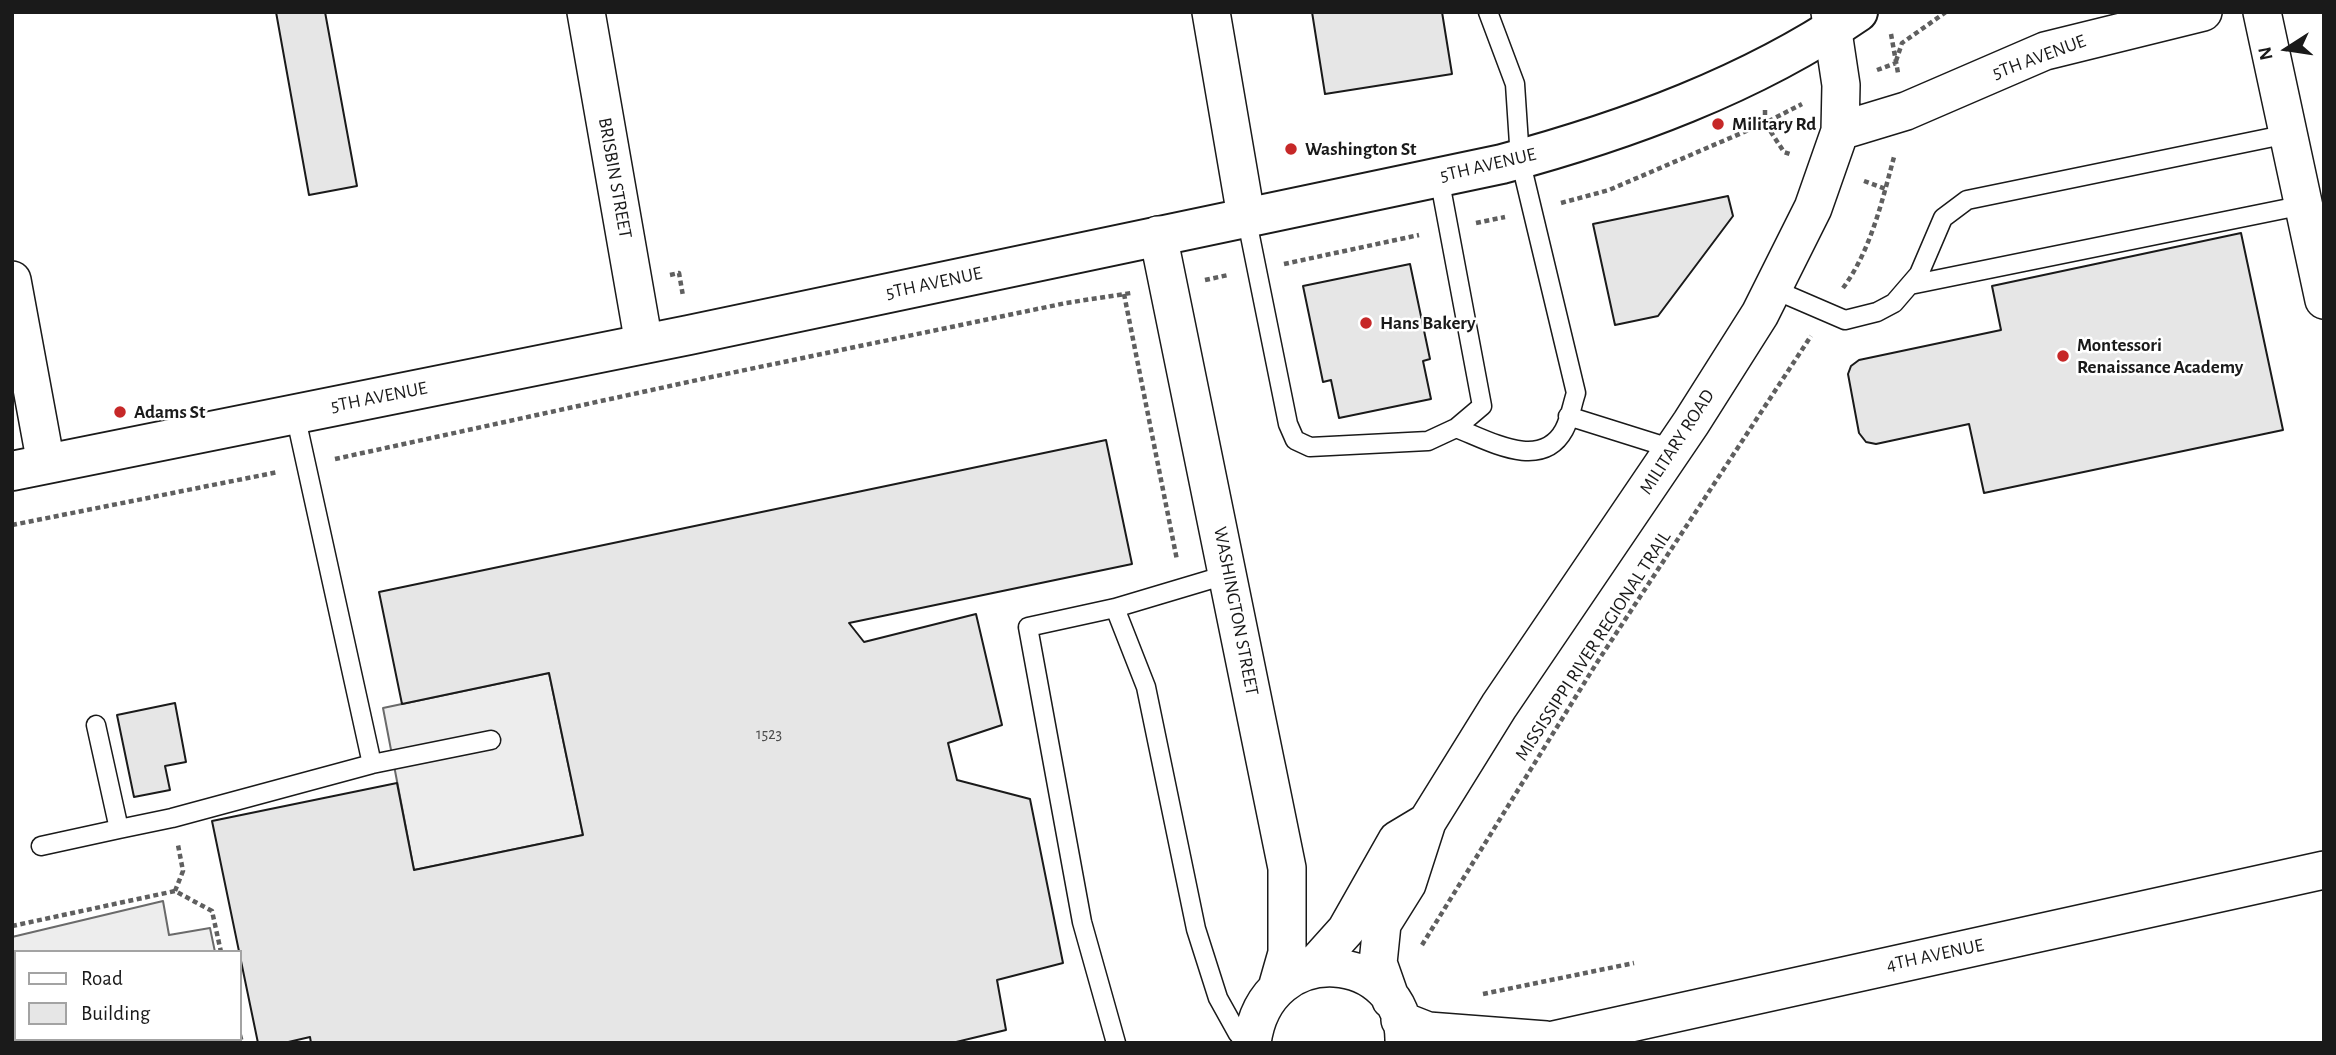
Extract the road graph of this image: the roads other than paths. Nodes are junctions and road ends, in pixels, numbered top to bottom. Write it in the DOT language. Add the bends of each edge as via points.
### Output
graph roads {
  1 [pos="586,12"];
  2 [pos="1211,12"];
  3 [pos="1488,12"];
  4 [pos="2203,12"];
  5 [pos="2262,12"];
  6 [pos="1841,18"];
  7 [pos="1840,131"];
  8 [pos="2288,134"];
  9 [pos="1520,159"];
  10 [pos="1439,177"];
  11 [pos="2304,205"];
  12 [pos="1247,216"];
  13 [pos="1157,235"];
  14 [pos="12,279"];
  15 [pos="1910,285"];
  16 [pos="1773,289"];
  17 [pos="2324,300"];
  18 [pos="644,344"];
  19 [pos="295,414"];
  20 [pos="1569,415"];
  21 [pos="1456,428"];
  22 [pos="1674,449"];
  23 [pos="29,468"];
  24 [pos="1229,575"];
  25 [pos="1115,608"];
  26 [pos="96,724"];
  27 [pos="491,740"];
  28 [pos="372,764"];
  29 [pos="1427,822"];
  30 [pos="119,829"];
  31 [pos="41,846"];
  32 [pos="2324,870"];
  33 [pos="1311,969"];
  34 [pos="1398,1021"];
  35 [pos="1251,1023"];
  36 [pos="1543,1042"];
  37 [pos="1116,1043"];
  1 -- 18 [label="street, BRISBIN STREET"];
  2 -- 12 [label="street"];
  3 -- 9 [label="lane" via="1515,84"];
  4 -- 7 [label="street, 5TH AVENUE" via="2045,51 1906,111"];
  5 -- 8 [label="street"];
  6 -- 7 [label="street, MILITARY ROAD"];
  6 -- 9 [label="main road, 5TH AVENUE" via="1698,97 1603,135"];
  7 -- 16 [label="street, MILITARY ROAD" via="1813,208"];
  8 -- 11 [label="street"];
  8 -- 15 [label="lane" via="1967,200 1943,218"];
  9 -- 10 [label="main road, 5TH AVENUE"];
  9 -- 20 [label="lane" via="1576,393"];
  10 -- 12 [label="main road, 5TH AVENUE"];
  10 -- 21 [label="lane" via="1482,406"];
  11 -- 15 [label="lane"];
  11 -- 17 [label="street"];
  12 -- 13 [label="main road, 5TH AVENUE"];
  12 -- 21 [label="lane" via="1288,424 1296,440 1310,447 1427,441"];
  13 -- 18 [label="main road, 5TH AVENUE"];
  13 -- 24 [label="street, WASHINGTON STREET"];
  14 -- 23 [label="street"];
  15 -- 16 [label="lane" via="1894,303 1845,320"];
  16 -- 22 [label="street, MILITARY ROAD"];
  18 -- 19 [label="main road, 5TH AVENUE"];
  19 -- 23 [label="main road, 5TH AVENUE"];
  19 -- 28 [label="lane"];
  20 -- 21 [label="lane" via="1563,431 1546,448 1522,453"];
  20 -- 22 [label="lane"];
  22 -- 29 [label="street, MILITARY ROAD" via="1499,706"];
  24 -- 25 [label="lane"];
  24 -- 35 [label="street, WASHINGTON STREET" via="1287,868 1287,953"];
  25 -- 35 [label="lane" via="1146,687 1196,929 1218,998"];
  25 -- 37 [label="lane" via="1028,627 1082,922"];
  26 -- 30 [label="lane"];
  27 -- 28 [label="lane"];
  28 -- 30 [label="lane"];
  29 -- 33 [label="street, MILITARY ROAD" via="1397,840 1346,930"];
  29 -- 34 [label="street, MILITARY ROAD" via="1407,884 1382,924 1378,963"];
  30 -- 31 [label="lane"];
  32 -- 36 [label="street, 4TH AVENUE"];
  33 -- 34 [label="street" via="1336,967 1360,974 1381,988"];
  33 -- 35 [label="street" via="1288,978"];
  34 -- 36 [label="street, 4TH AVENUE" via="1440,1033"];
}
